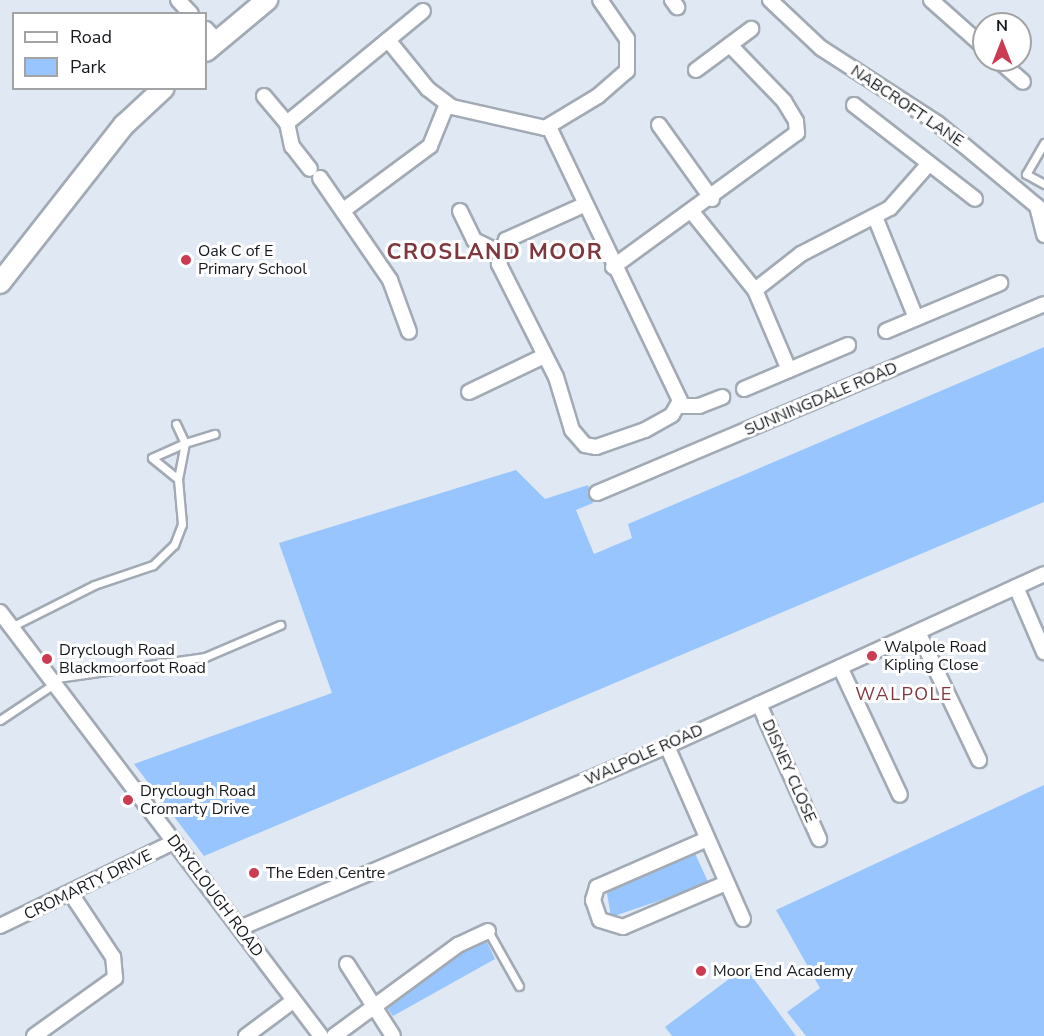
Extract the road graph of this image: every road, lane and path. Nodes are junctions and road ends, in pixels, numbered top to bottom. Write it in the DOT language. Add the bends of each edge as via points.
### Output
graph roads {
  1 [pos="267,0"];
  2 [pos="600,0"];
  3 [pos="770,0"];
  4 [pos="931,0"];
  5 [pos="423,11"];
  6 [pos="751,29"];
  7 [pos="972,36"];
  8 [pos="209,40"];
  9 [pos="388,40"];
  10 [pos="730,45"];
  11 [pos="696,70"];
  12 [pos="1012,72"];
  13 [pos="1023,82"];
  14 [pos="162,90"];
  15 [pos="264,96"];
  16 [pos="447,104"];
  17 [pos="854,105"];
  18 [pos="287,123"];
  19 [pos="659,125"];
  20 [pos="549,127"];
  21 [pos="1044,142"];
  22 [pos="927,166"];
  23 [pos="1044,184"];
  24 [pos="975,199"];
  25 [pos="712,200"];
  26 [pos="584,205"];
  27 [pos="345,209"];
  28 [pos="1040,209"];
  29 [pos="460,211"];
  30 [pos="692,213"];
  31 [pos="875,217"];
  32 [pos="1044,235"];
  33 [pos="500,252"];
  34 [pos="614,267"];
  35 [pos="0,283"];
  36 [pos="1000,283"];
  37 [pos="755,290"];
  38 [pos="1044,304"];
  39 [pos="916,318"];
  40 [pos="886,331"];
  41 [pos="409,332"];
  42 [pos="848,345"];
  43 [pos="544,356"];
  44 [pos="789,370"];
  45 [pos="744,389"];
  46 [pos="470,392"];
  47 [pos="722,397"];
  48 [pos="680,406"];
  49 [pos="176,423"];
  50 [pos="215,434"];
  51 [pos="185,442"];
  52 [pos="178,479"];
  53 [pos="597,493"];
  54 [pos="1044,574"];
  55 [pos="1016,587"];
  56 [pos="0,612"];
  57 [pos="280,625"];
  58 [pos="11,627"];
  59 [pos="918,632"];
  60 [pos="1044,652"];
  61 [pos="840,667"];
  62 [pos="52,681"];
  63 [pos="759,704"];
  64 [pos="0,720"];
  65 [pos="667,746"];
  66 [pos="979,760"];
  67 [pos="900,795"];
  68 [pos="819,839"];
  69 [pos="705,840"];
  70 [pos="174,842"];
  71 [pos="724,884"];
  72 [pos="72,895"];
  73 [pos="743,919"];
  74 [pos="0,926"];
  75 [pos="240,928"];
  76 [pos="488,931"];
  77 [pos="347,964"];
  78 [pos="519,986"];
  79 [pos="293,1001"];
  80 [pos="373,1006"];
  81 [pos="34,1036"];
  82 [pos="246,1036"];
  83 [pos="321,1036"];
  84 [pos="334,1036"];
  85 [pos="393,1036"];
  1 -- 8 [label="street"];
  2 -- 20 [label="street" via="627,39 627,71"];
  3 -- 28 [label="street, NABCROFT LANE" via="821,48 938,123"];
  4 -- 7 [label="street"];
  5 -- 9 [label="street"];
  6 -- 10 [label="street"];
  9 -- 16 [label="street"];
  9 -- 18 [label="street"];
  10 -- 11 [label="street"];
  10 -- 25 [label="street" via="784,101 798,127"];
  12 -- 13 [label="street"];
  14 -- 35 [label="street" via="124,125"];
  15 -- 18 [label="street"];
  16 -- 20 [label="street" via="474,116"];
  16 -- 27 [label="street" via="430,146"];
  17 -- 22 [label="street"];
  18 -- 27 [label="street" via="292,146"];
  19 -- 25 [label="street"];
  20 -- 26 [label="street"];
  21 -- 23 [label="lane" via="1026,174"];
  22 -- 24 [label="street"];
  22 -- 31 [label="street" via="907,192"];
  25 -- 30 [label="street"];
  26 -- 33 [label="street" via="506,240"];
  26 -- 34 [label="street"];
  27 -- 41 [label="street" via="365,249 390,280"];
  28 -- 32 [label="street"];
  29 -- 33 [label="street" via="474,240"];
  30 -- 34 [label="street"];
  30 -- 37 [label="street"];
  31 -- 37 [label="street" via="801,254"];
  31 -- 39 [label="street"];
  33 -- 43 [label="street" via="499,264"];
  34 -- 48 [label="street" via="673,381"];
  36 -- 39 [label="street"];
  37 -- 44 [label="street"];
  38 -- 53 [label="street, SUNNINGDALE ROAD"];
  39 -- 40 [label="street"];
  42 -- 44 [label="street"];
  43 -- 46 [label="street"];
  43 -- 48 [label="street" via="564,397 572,430 585,445 645,430"];
  44 -- 45 [label="street"];
  47 -- 48 [label="street" via="699,406"];
  49 -- 51 [label="lane"];
  50 -- 51 [label="lane"];
  51 -- 52 [label="lane"];
  51 -- 52 [label="lane" via="152,458"];
  52 -- 58 [label="lane" via="182,524 174,545 161,557"];
  54 -- 55 [label="street, WALPOLE ROAD"];
  55 -- 59 [label="street, WALPOLE ROAD"];
  55 -- 60 [label="street"];
  56 -- 58 [label="street, DRYCLOUGH ROAD"];
  57 -- 62 [label="lane" via="205,657"];
  58 -- 62 [label="street, DRYCLOUGH ROAD"];
  59 -- 61 [label="street, WALPOLE ROAD"];
  59 -- 66 [label="street"];
  61 -- 63 [label="street, WALPOLE ROAD"];
  61 -- 67 [label="street"];
  62 -- 64 [label="lane"];
  62 -- 70 [label="street, DRYCLOUGH ROAD"];
  63 -- 65 [label="street, WALPOLE ROAD"];
  63 -- 68 [label="street, DISNEY CLOSE"];
  65 -- 69 [label="street"];
  65 -- 75 [label="street, WALPOLE ROAD"];
  69 -- 71 [label="street"];
  69 -- 71 [label="street" via="597,887 593,900 600,920 623,927"];
  70 -- 72 [label="street, CROMARTY DRIVE"];
  70 -- 75 [label="street, DRYCLOUGH ROAD"];
  71 -- 73 [label="street"];
  72 -- 74 [label="street, CROMARTY DRIVE"];
  72 -- 81 [label="street" via="113,957 115,978"];
  75 -- 79 [label="street, DRYCLOUGH ROAD"];
  76 -- 78 [label="lane"];
  76 -- 80 [label="street" via="458,945"];
  77 -- 80 [label="street"];
  79 -- 82 [label="street"];
  79 -- 83 [label="street, DRYCLOUGH ROAD"];
  80 -- 84 [label="street"];
  80 -- 85 [label="street"];
}
